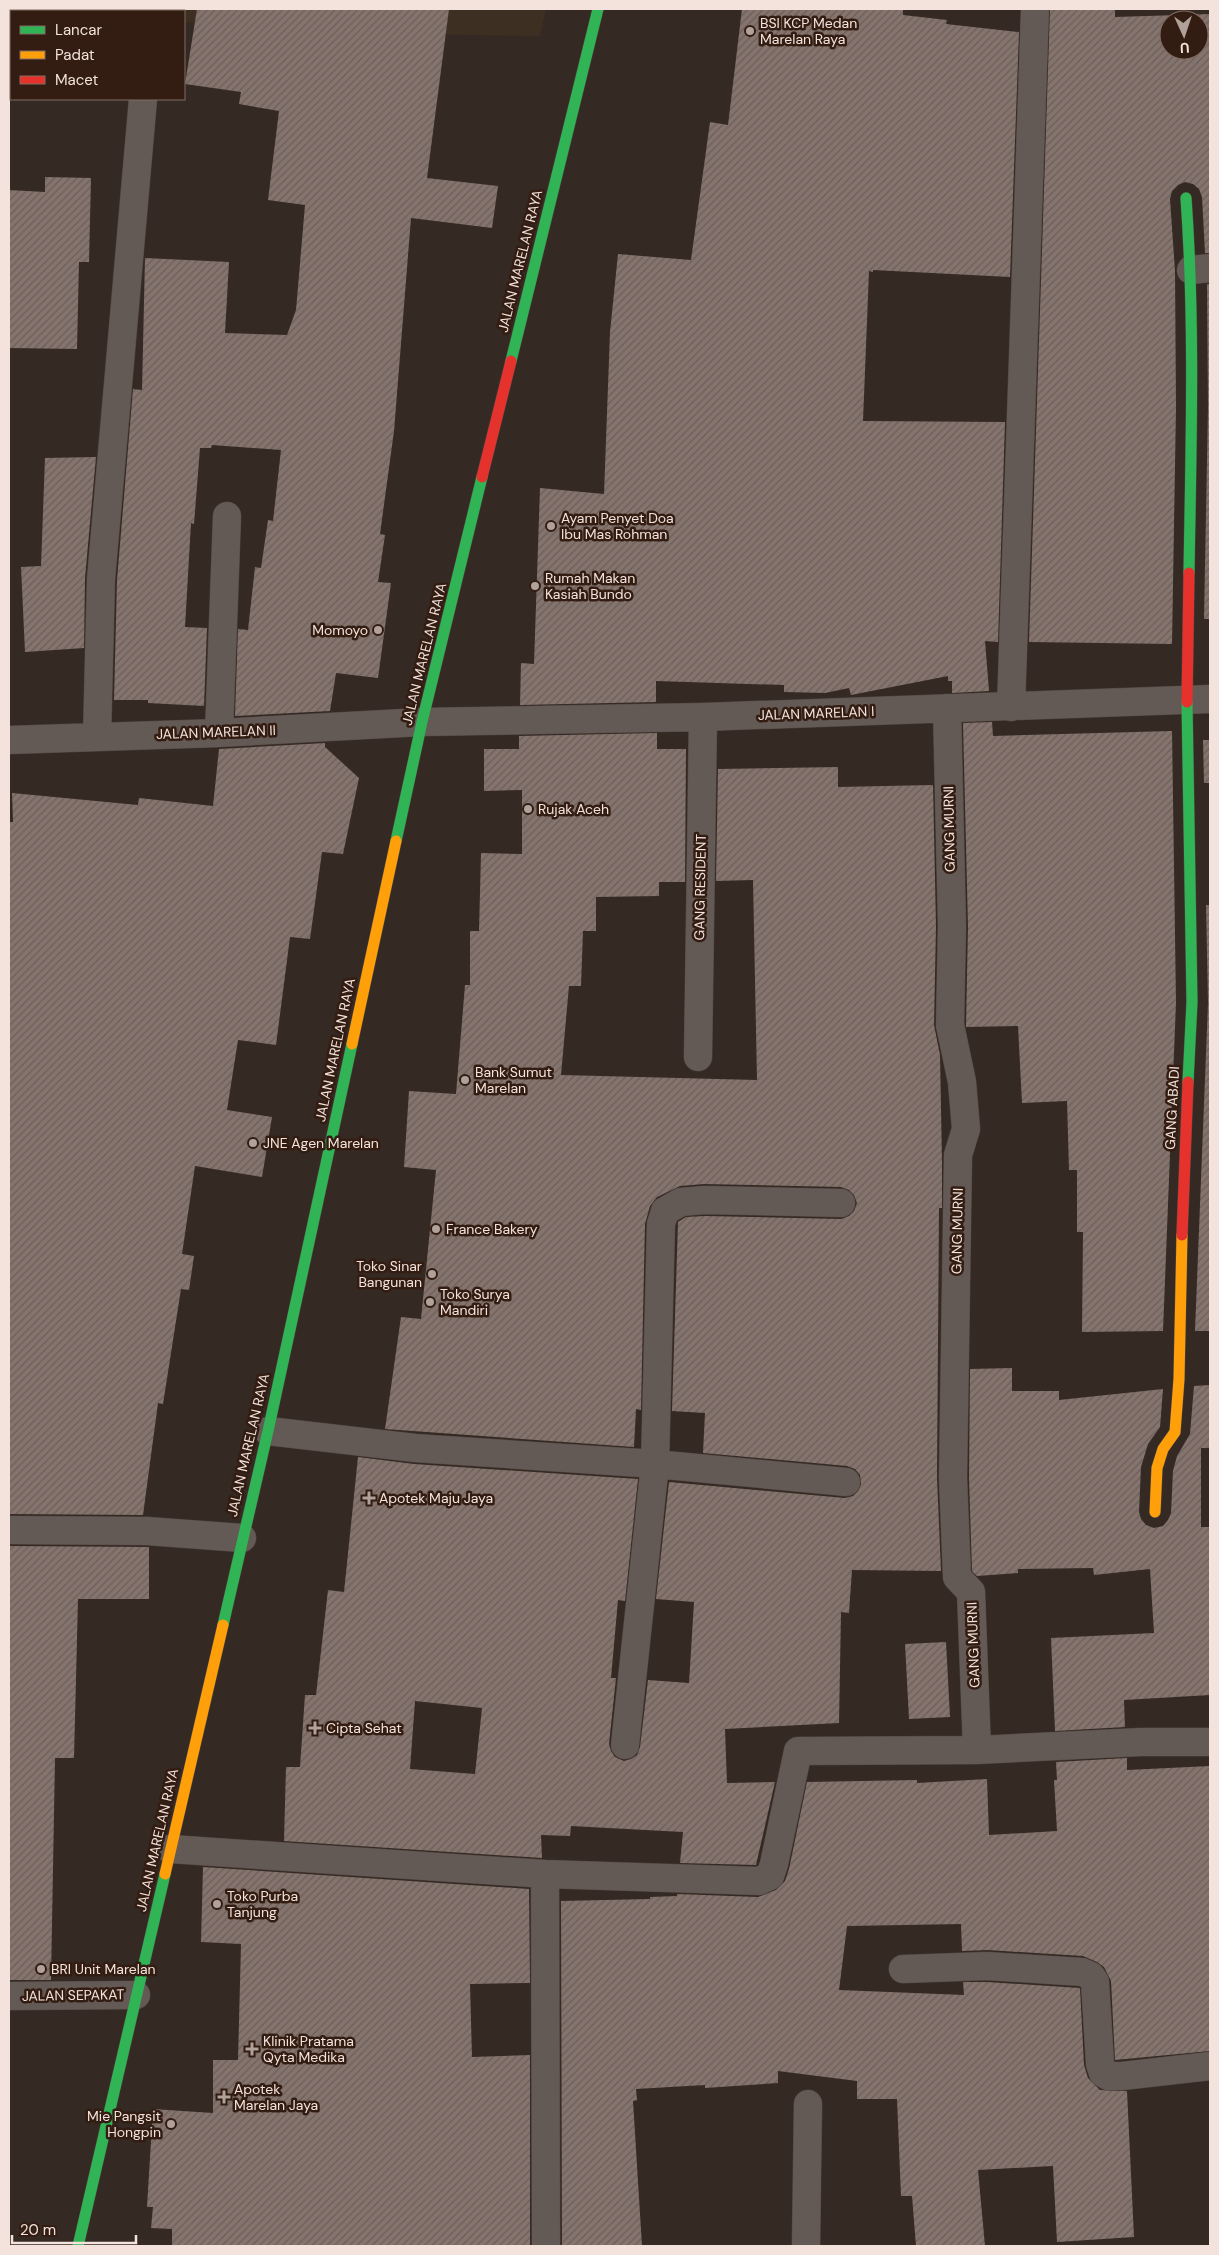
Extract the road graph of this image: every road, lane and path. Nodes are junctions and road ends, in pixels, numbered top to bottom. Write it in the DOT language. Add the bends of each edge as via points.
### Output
graph roads {
  1 [pos="598,9"];
  2 [pos="1035,9"];
  3 [pos="143,100"];
  4 [pos="1186,198"];
  5 [pos="1201,269"];
  6 [pos="227,516"];
  7 [pos="1199,700"];
  8 [pos="1011,706"];
  9 [pos="947,708"];
  10 [pos="703,717"];
  11 [pos="422,722"];
  12 [pos="219,733"];
  13 [pos="97,737"];
  14 [pos="9,740"];
  15 [pos="698,1057"];
  16 [pos="841,1203"];
  17 [pos="268,1431"];
  18 [pos="655,1464"];
  19 [pos="846,1482"];
  20 [pos="1155,1512"];
  21 [pos="9,1530"];
  22 [pos="242,1538"];
  23 [pos="1210,1742"];
  24 [pos="625,1744"];
  25 [pos="977,1750"];
  26 [pos="170,1849"];
  27 [pos="546,1874"];
  28 [pos="903,1970"];
  29 [pos="136,1994"];
  30 [pos="9,1996"];
  31 [pos="1210,2066"];
  32 [pos="808,2104"];
  33 [pos="78,2246"];
  34 [pos="546,2246"];
  35 [pos="806,2246"];
  1 -- 11 [label="main road, JALAN MARELAN RAYA"];
  2 -- 8 [label="street"];
  3 -- 13 [label="street" via="101,579"];
  4 -- 5 [label="main road, GANG ABADI"];
  5 -- 7 [label="main road, GANG ABADI" via="1192,407"];
  6 -- 12 [label="street"];
  7 -- 8 [label="street, JALAN MARELAN I"];
  7 -- 20 [label="main road, GANG ABADI" via="1192,1002 1179,1293 1179,1379 1175,1432 1163,1449 1158,1468"];
  8 -- 9 [label="street, JALAN MARELAN I"];
  9 -- 10 [label="street, JALAN MARELAN I"];
  9 -- 25 [label="street, GANG MURNI" via="952,926 950,1025 962,1082 966,1129 958,1154 953,1478 957,1577 971,1592"];
  10 -- 11 [label="street, JALAN MARELAN I"];
  10 -- 15 [label="street, GANG RESIDENT"];
  11 -- 12 [label="street, JALAN MARELAN II"];
  11 -- 17 [label="main road, JALAN MARELAN RAYA"];
  12 -- 13 [label="street, JALAN MARELAN II"];
  13 -- 14 [label="street, JALAN MARELAN II"];
  16 -- 18 [label="street" via="704,1200 681,1202 665,1211 661,1224"];
  17 -- 18 [label="street" via="415,1448"];
  17 -- 22 [label="main road, JALAN MARELAN RAYA"];
  18 -- 19 [label="street"];
  18 -- 24 [label="street"];
  21 -- 22 [label="street" via="146,1531"];
  22 -- 26 [label="main road, JALAN MARELAN RAYA"];
  23 -- 25 [label="street"];
  25 -- 27 [label="street" via="798,1751 774,1864 770,1876 760,1881"];
  26 -- 27 [label="street"];
  26 -- 29 [label="main road, JALAN MARELAN RAYA"];
  27 -- 34 [label="street"];
  28 -- 31 [label="street" via="986,1966 1082,1972 1095,1982 1100,2064 1108,2076"];
  29 -- 30 [label="street, JALAN SEPAKAT"];
  29 -- 33 [label="main road, JALAN MARELAN RAYA"];
  32 -- 35 [label="street"];
}
